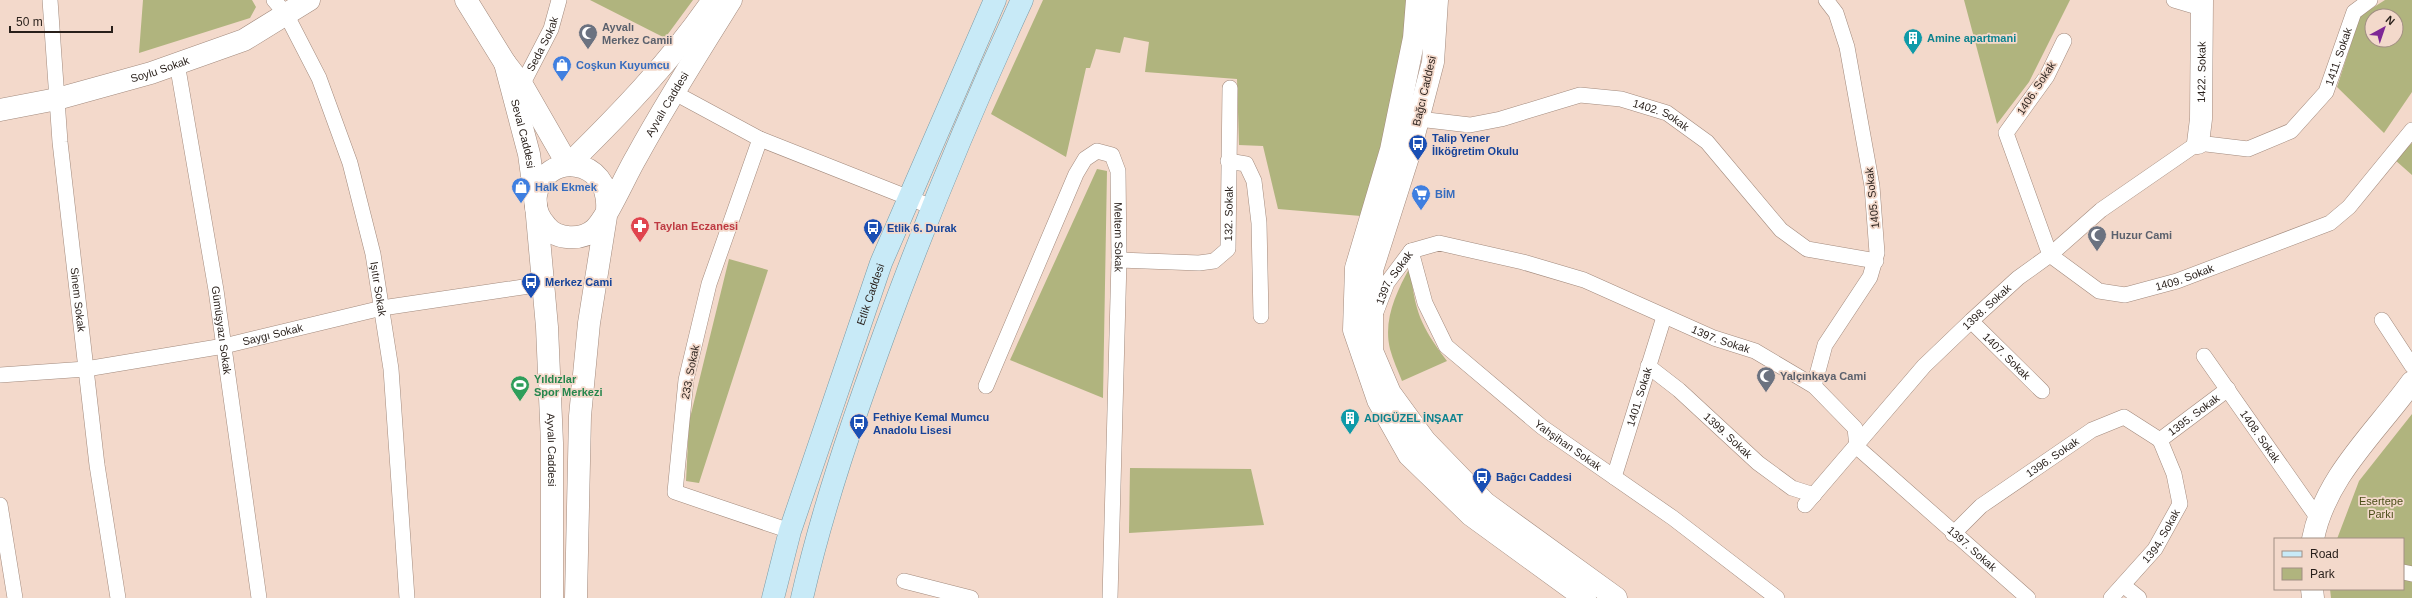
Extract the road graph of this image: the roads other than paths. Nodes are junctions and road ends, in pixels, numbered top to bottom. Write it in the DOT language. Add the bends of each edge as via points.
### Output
graph roads {
  1 [pos="50,0"];
  2 [pos="309,0"];
  3 [pos="466,0"];
  4 [pos="559,0"];
  5 [pos="714,0"];
  6 [pos="731,0"];
  7 [pos="995,0"];
  8 [pos="1022,0"];
  9 [pos="1417,0"];
  10 [pos="1437,0"];
  11 [pos="1826,0"];
  12 [pos="2174,0"];
  13 [pos="2370,0"];
  14 [pos="2202,4"];
  15 [pos="280,7"];
  16 [pos="2064,41"];
  17 [pos="177,63"];
  18 [pos="505,63"];
  19 [pos="522,85"];
  20 [pos="1230,88"];
  21 [pos="673,92"];
  22 [pos="57,99"];
  23 [pos="0,110"];
  24 [pos="1408,118"];
  25 [pos="2412,130"];
  26 [pos="760,139"];
  27 [pos="2198,143"];
  28 [pos="1228,161"];
  29 [pos="568,165"];
  30 [pos="907,199"];
  31 [pos="536,206"];
  32 [pos="932,207"];
  33 [pos="607,210"];
  34 [pos="1411,251"];
  35 [pos="2050,255"];
  36 [pos="1119,260"];
  37 [pos="1876,261"];
  38 [pos="543,284"];
  39 [pos="382,308"];
  40 [pos="1261,316"];
  41 [pos="1664,317"];
  42 [pos="2382,320"];
  43 [pos="1971,321"];
  44 [pos="1371,323"];
  45 [pos="224,346"];
  46 [pos="2204,356"];
  47 [pos="1648,366"];
  48 [pos="2412,366"];
  49 [pos="86,369"];
  50 [pos="0,375"];
  51 [pos="2412,382"];
  52 [pos="986,386"];
  53 [pos="1814,386"];
  54 [pos="2228,389"];
  55 [pos="2042,391"];
  56 [pos="2160,440"];
  57 [pos="1857,447"];
  58 [pos="1614,477"];
  59 [pos="1810,500"];
  60 [pos="0,505"];
  61 [pos="2317,517"];
  62 [pos="790,531"];
  63 [pos="1953,534"];
  64 [pos="2313,538"];
  65 [pos="904,581"];
  66 [pos="2123,585"];
  67 [pos="15,598"];
  68 [pos="118,598"];
  69 [pos="260,598"];
  70 [pos="407,598"];
  71 [pos="552,598"];
  72 [pos="576,598"];
  73 [pos="773,598"];
  74 [pos="802,598"];
  75 [pos="970,598"];
  76 [pos="1110,598"];
  77 [pos="1585,598"];
  78 [pos="1616,598"];
  79 [pos="1778,598"];
  80 [pos="2028,598"];
  81 [pos="2111,598"];
  82 [pos="2139,598"];
  1 -- 22 [label="street, Sinem Sokak"];
  2 -- 15 [label="main road, Soylu Sokak"];
  3 -- 18 [label="main road, Seval Caddesi"];
  4 -- 19 [label="street, Seda Sokak" via="551,29"];
  5 -- 29 [label="main road, Ayvalı Caddesi" via="688,37 604,130"];
  6 -- 21 [label="main road, Ayvalı Caddesi"];
  7 -- 30 [label="main road, Etlik Caddesi"];
  8 -- 32 [label="main road"];
  9 -- 24 [label="main road, Bağcı Caddesi"];
  10 -- 24 [label="main road, Bağcı Caddesi" via="1433,62"];
  11 -- 37 [label="street, 1405. Sokak" via="1836,13 1847,47 1872,186"];
  12 -- 14 [label="street"];
  13 -- 27 [label="street, 1411. Sokak" via="2354,12 2326,92 2291,131 2248,149"];
  14 -- 27 [label="main road, 1422. Sokak" via="2201,119"];
  15 -- 17 [label="main road, Soylu Sokak" via="244,40"];
  15 -- 39 [label="street, Işıtır Sokak" via="319,78 350,163 373,254"];
  16 -- 35 [label="street, 1406. Sokak" via="2047,76 2006,133"];
  17 -- 22 [label="main road, Soylu Sokak"];
  17 -- 45 [label="street, Gümüşyazı Sokak"];
  18 -- 19 [label="main road, Seval Caddesi"];
  18 -- 31 [label="main road, Seval Caddesi" via="529,154"];
  19 -- 29 [label="main road, Seval Caddesi"];
  20 -- 28 [label="street, 132. Sokak"];
  21 -- 26 [label="street"];
  21 -- 33 [label="main road, Ayvalı Caddesi"];
  22 -- 23 [label="main road, Soylu Sokak"];
  22 -- 49 [label="street, Sinem Sokak"];
  24 -- 37 [label="street, 1402. Sokak" via="1470,125 1501,119 1580,95 1621,99 1667,113 1707,142 1781,230 1806,249"];
  24 -- 44 [label="main road, Bağcı Caddesi" via="1372,270"];
  24 -- 77 [label="main road, Bağcı Caddesi" via="1390,150 1356,268 1354,330 1378,400 1409,454 1471,515"];
  25 -- 35 [label="street, 1409. Sokak" via="2349,207 2330,223 2177,282 2125,295 2099,291"];
  26 -- 30 [label="street"];
  26 -- 62 [label="street, 233. Sokak" via="707,291 686,380 674,492"];
  27 -- 35 [label="street, 1398. Sokak" via="2101,210"];
  28 -- 36 [label="street, 132. Sokak" via="1228,249 1214,261 1199,263"];
  28 -- 40 [label="street" via="1246,164 1254,181 1259,223"];
  29 -- 31 [label="main road, Ayvalı Caddesi" via="557,168 544,179 536,194"];
  29 -- 33 [label="main road, Ayvalı Caddesi" via="590,170 599,178 607,193"];
  30 -- 32 [label="street"];
  30 -- 62 [label="main road, Etlik Caddesi" via="881,264"];
  31 -- 33 [label="main road, Ayvalı Caddesi" via="547,228 570,237 582,236 593,230 602,221"];
  31 -- 38 [label="main road, Ayvalı Caddesi"];
  32 -- 74 [label="main road" via="859,403 813,550"];
  33 -- 72 [label="main road, Ayvalı Caddesi" via="589,324 580,416"];
  34 -- 41 [label="street, 1397. Sokak" via="1439,243 1523,262 1584,280"];
  34 -- 44 [label="street, 1397. Sokak" via="1387,283"];
  34 -- 58 [label="street, Yahşihan Sokak" via="1425,303 1446,346 1542,427"];
  35 -- 43 [label="street, 1398. Sokak" via="2018,278"];
  36 -- 52 [label="street, Meltem Sokak" via="1118,171 1112,155 1097,151 1086,159 1076,174"];
  36 -- 76 [label="street, Meltem Sokak"];
  37 -- 53 [label="street, 1405. Sokak" via="1870,278 1825,345"];
  38 -- 39 [label="street, Saygı Sokak"];
  38 -- 71 [label="main road, Ayvalı Caddesi" via="552,443"];
  39 -- 45 [label="street, Saygı Sokak"];
  39 -- 70 [label="street, Işıtır Sokak" via="391,369"];
  41 -- 47 [label="street, 1401. Sokak"];
  41 -- 53 [label="street, 1397. Sokak" via="1714,338 1755,351"];
  42 -- 48 [label="street"];
  43 -- 55 [label="street, 1407. Sokak"];
  43 -- 57 [label="street, 1398. Sokak" via="1924,366"];
  44 -- 78 [label="main road, Bağcı Caddesi" via="1372,351 1390,393 1425,442 1485,503"];
  45 -- 49 [label="street, Saygı Sokak"];
  45 -- 69 [label="street, Gümüşyazı Sokak"];
  46 -- 54 [label="street, 1408. Sokak"];
  47 -- 58 [label="street, 1401. Sokak"];
  47 -- 59 [label="street, 1399. Sokak" via="1679,390 1758,463"];
  49 -- 50 [label="street, Saygı Sokak"];
  49 -- 68 [label="street, Sinem Sokak" via="97,464"];
  51 -- 61 [label="main road" via="2334,482"];
  53 -- 57 [label="street, 1397. Sokak" via="1855,428"];
  54 -- 56 [label="street, 1395. Sokak"];
  54 -- 61 [label="street, 1408. Sokak"];
  56 -- 63 [label="street, 1396. Sokak" via="2124,417 2092,430 1981,506"];
  56 -- 66 [label="street, 1394. Sokak" via="2174,474 2180,504 2155,549"];
  57 -- 59 [label="street, 1398. Sokak"];
  57 -- 63 [label="street, 1397. Sokak"];
  58 -- 79 [label="street, Yahşihan Sokak" via="1673,518"];
  60 -- 67 [label="street"];
  61 -- 64 [label="main road"];
  62 -- 73 [label="main road, Etlik Caddesi"];
  63 -- 80 [label="street, 1397. Sokak"];
  65 -- 75 [label="street"];
  66 -- 81 [label="street, 1394. Sokak"];
  66 -- 82 [label="street"];
}
